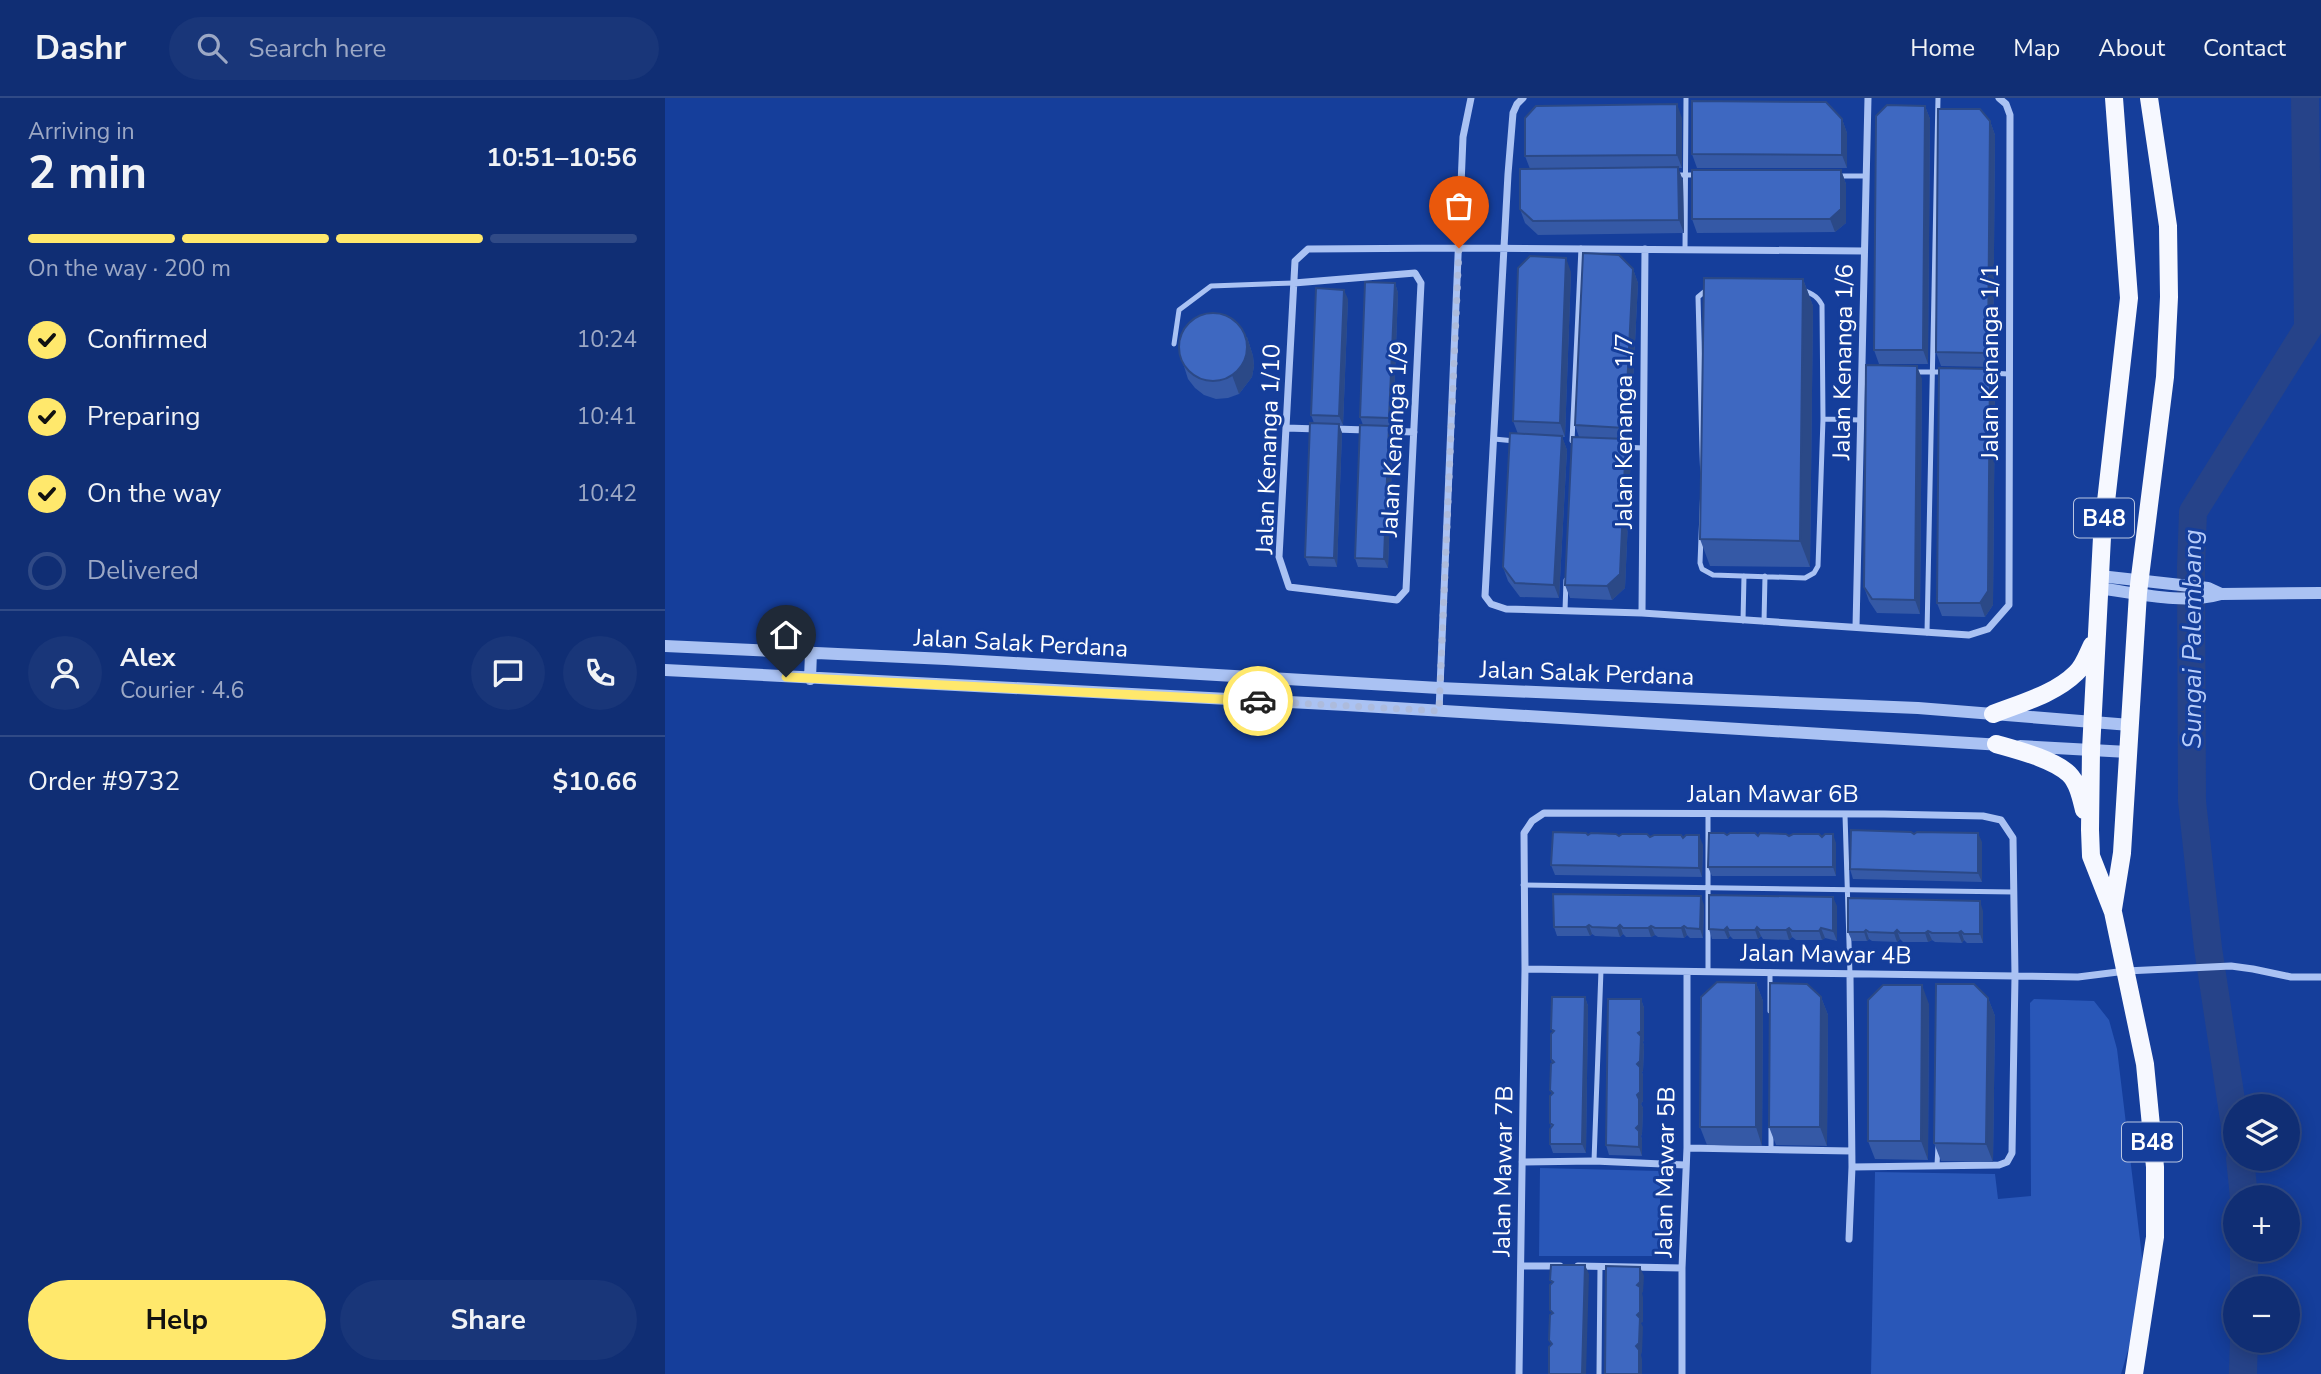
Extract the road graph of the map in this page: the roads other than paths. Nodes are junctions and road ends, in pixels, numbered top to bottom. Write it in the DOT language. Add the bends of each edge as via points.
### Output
graph roads {
  1 [pos="1471,98"];
  2 [pos="1523,98"];
  3 [pos="1686,98"];
  4 [pos="1868,98"];
  5 [pos="1938,98"];
  6 [pos="1999,98"];
  7 [pos="2112,98"];
  8 [pos="2149,98"];
  9 [pos="1507,174"];
  10 [pos="1521,174"];
  11 [pos="1672,175"];
  12 [pos="1686,175"];
  13 [pos="1700,175"];
  14 [pos="1837,176"];
  15 [pos="1865,176"];
  16 [pos="1459,248"];
  17 [pos="1505,248"];
  18 [pos="1581,248"];
  19 [pos="1645,249"];
  20 [pos="1685,249"];
  21 [pos="1864,251"];
  22 [pos="1294,283"];
  23 [pos="1174,344"];
  24 [pos="1862,371"];
  25 [pos="1874,371"];
  26 [pos="1909,372"];
  27 [pos="1933,372"];
  28 [pos="1958,372"];
  29 [pos="1984,373"];
  30 [pos="2009,374"];
  31 [pos="1823,419"];
  32 [pos="1861,420"];
  33 [pos="1286,428"];
  34 [pos="1414,432"];
  35 [pos="1494,439"];
  36 [pos="1520,441"];
  37 [pos="1559,444"];
  38 [pos="1572,445"];
  39 [pos="1584,446"];
  40 [pos="1620,447"];
  41 [pos="1643,448"];
  42 [pos="1567,569"];
  43 [pos="1744,576"];
  44 [pos="1765,576"];
  45 [pos="2099,582"];
  46 [pos="2139,587"];
  47 [pos="1339,593"];
  48 [pos="2321,593"];
  49 [pos="1565,611"];
  50 [pos="1642,613"];
  51 [pos="1743,621"];
  52 [pos="1764,622"];
  53 [pos="1856,627"];
  54 [pos="1927,633"];
  55 [pos="2095,638"];
  56 [pos="665,646"];
  57 [pos="811,652"];
  58 [pos="665,670"];
  59 [pos="810,679"];
  60 [pos="1439,688"];
  61 [pos="1439,711"];
  62 [pos="1993,714"];
  63 [pos="2092,722"];
  64 [pos="2130,725"];
  65 [pos="1996,744"];
  66 [pos="2091,750"];
  67 [pos="2128,752"];
  68 [pos="1544,813"];
  69 [pos="1709,813"];
  70 [pos="1845,815"];
  71 [pos="2090,830"];
  72 [pos="1523,886"];
  73 [pos="1708,888"];
  74 [pos="1846,891"];
  75 [pos="2014,892"];
  76 [pos="2113,912"];
  77 [pos="1525,969"];
  78 [pos="1601,970"];
  79 [pos="2126,971"];
  80 [pos="1687,972"];
  81 [pos="1708,972"];
  82 [pos="1770,972"];
  83 [pos="1850,975"];
  84 [pos="1939,975"];
  85 [pos="2015,976"];
  86 [pos="2321,977"];
  87 [pos="1939,989"];
  88 [pos="1770,1013"];
  89 [pos="1770,1122"];
  90 [pos="1938,1138"];
  91 [pos="1687,1148"];
  92 [pos="1771,1149"];
  93 [pos="1851,1151"];
  94 [pos="1594,1161"];
  95 [pos="1522,1163"];
  96 [pos="1685,1165"];
  97 [pos="1937,1165"];
  98 [pos="1852,1167"];
  99 [pos="1849,1239"];
  100 [pos="1522,1266"];
  101 [pos="1600,1266"];
  102 [pos="1682,1268"];
  103 [pos="1519,1374"];
  104 [pos="1599,1374"];
  105 [pos="1682,1374"];
  106 [pos="2134,1374"];
  1 -- 16 [label="street" via="1463,137"];
  2 -- 9 [label="street" via="1513,113"];
  3 -- 12 [label="lane"];
  4 -- 15 [label="street, Jalan Kenanga 1/6"];
  5 -- 27 [label="lane"];
  6 -- 30 [label="street, Jalan Kenanga 1/1" via="2010,115"];
  7 -- 45 [label="main road, B48" via="2129,298"];
  8 -- 46 [label="main road, B48" via="2168,226 2169,297 2165,377"];
  9 -- 10 [label="lane"];
  9 -- 17 [label="street"];
  11 -- 12 [label="lane"];
  12 -- 13 [label="lane"];
  12 -- 20 [label="lane"];
  14 -- 15 [label="lane"];
  15 -- 21 [label="street, Jalan Kenanga 1/6"];
  16 -- 17 [label="street"];
  16 -- 22 [label="street, Jalan Kenanga 1/10" via="1308,249 1295,261"];
  16 -- 60 [label="street"];
  17 -- 18 [label="street"];
  17 -- 35 [label="street"];
  18 -- 19 [label="street"];
  18 -- 38 [label="lane"];
  19 -- 20 [label="street"];
  19 -- 41 [label="street, Jalan Kenanga 1/7"];
  20 -- 21 [label="street"];
  21 -- 24 [label="street, Jalan Kenanga 1/6"];
  22 -- 23 [label="lane" via="1211,286 1179,310"];
  22 -- 33 [label="street, Jalan Kenanga 1/10"];
  22 -- 34 [label="street, Jalan Kenanga 1/9" via="1415,273 1421,283"];
  24 -- 25 [label="lane"];
  24 -- 32 [label="street, Jalan Kenanga 1/6"];
  26 -- 27 [label="lane"];
  27 -- 28 [label="lane"];
  27 -- 54 [label="lane"];
  29 -- 30 [label="lane"];
  30 -- 54 [label="street, Jalan Kenanga 1/1" via="2009,605 1988,629 1969,635"];
  31 -- 32 [label="lane"];
  31 -- 43 [label="lane" via="1822,305 1818,298 1798,289 1700,294 1700,564 1713,575"];
  31 -- 44 [label="lane" via="1818,566 1805,578"];
  32 -- 53 [label="street, Jalan Kenanga 1/6"];
  33 -- 34 [label="street"];
  33 -- 47 [label="street, Jalan Kenanga 1/10" via="1279,557 1289,587"];
  34 -- 47 [label="street, Jalan Kenanga 1/9" via="1406,590 1397,600"];
  35 -- 36 [label="lane"];
  35 -- 49 [label="street" via="1485,596 1491,604 1506,609"];
  37 -- 38 [label="lane"];
  38 -- 39 [label="lane"];
  40 -- 41 [label="lane"];
  41 -- 50 [label="street, Jalan Kenanga 1/7"];
  42 -- 49 [label="lane"];
  43 -- 44 [label="lane"];
  43 -- 51 [label="lane"];
  44 -- 52 [label="lane"];
  45 -- 46 [label="street"];
  45 -- 55 [label="main road, B48"];
  46 -- 48 [label="street" via="2221,594"];
  46 -- 64 [label="main road, B48"];
  49 -- 50 [label="street"];
  50 -- 51 [label="street"];
  51 -- 52 [label="street"];
  52 -- 53 [label="street"];
  53 -- 54 [label="street"];
  55 -- 62 [label="main road" via="2078,672 2041,695"];
  55 -- 63 [label="main road, B48"];
  56 -- 57 [label="street, Jalan Salak Perdana"];
  57 -- 59 [label="street"];
  57 -- 60 [label="street, Jalan Salak Perdana"];
  58 -- 59 [label="street, Jalan Salak Perdana"];
  59 -- 61 [label="street, Jalan Salak Perdana"];
  60 -- 61 [label="street"];
  60 -- 62 [label="street, Jalan Salak Perdana"];
  61 -- 65 [label="street, Jalan Salak Perdana"];
  62 -- 63 [label="street, Jalan Salak Perdana"];
  63 -- 64 [label="street, Jalan Salak Perdana"];
  63 -- 66 [label="main road, B48"];
  64 -- 67 [label="main road, B48"];
  65 -- 66 [label="street, Jalan Salak Perdana"];
  65 -- 71 [label="main road" via="2069,774"];
  66 -- 67 [label="street, Jalan Salak Perdana"];
  66 -- 71 [label="main road, B48"];
  67 -- 76 [label="main road, B48"];
  68 -- 69 [label="street, Jalan Mawar 6B"];
  68 -- 72 [label="street, Jalan Mawar 7B" via="1524,833"];
  69 -- 70 [label="street, Jalan Mawar 6B"];
  69 -- 73 [label="lane"];
  70 -- 74 [label="lane"];
  70 -- 75 [label="street, Jalan Mawar 6B" via="2001,820 2013,838"];
  71 -- 76 [label="main road, B48" via="2091,856"];
  72 -- 73 [label="lane"];
  72 -- 77 [label="street, Jalan Mawar 7B"];
  73 -- 74 [label="lane"];
  73 -- 81 [label="lane"];
  74 -- 75 [label="lane"];
  74 -- 83 [label="lane"];
  75 -- 85 [label="street"];
  76 -- 79 [label="main road, B48"];
  77 -- 78 [label="street, Jalan Mawar 4B"];
  77 -- 95 [label="street, Jalan Mawar 7B"];
  78 -- 80 [label="street, Jalan Mawar 4B"];
  78 -- 94 [label="lane"];
  79 -- 85 [label="street, Jalan Mawar 4B" via="2078,977"];
  79 -- 86 [label="street, Jalan Mawar 4B" via="2220,967"];
  79 -- 106 [label="main road, B48" via="2145,1064 2155,1167 2155,1237"];
  80 -- 81 [label="street, Jalan Mawar 4B"];
  80 -- 91 [label="street, Jalan Mawar 5B"];
  81 -- 82 [label="street, Jalan Mawar 4B"];
  82 -- 83 [label="street, Jalan Mawar 4B"];
  82 -- 88 [label="lane"];
  83 -- 84 [label="street, Jalan Mawar 4B"];
  83 -- 93 [label="street"];
  84 -- 85 [label="street, Jalan Mawar 4B"];
  84 -- 87 [label="lane"];
  85 -- 97 [label="street" via="2012,1153 1999,1165"];
  89 -- 92 [label="lane"];
  90 -- 97 [label="lane"];
  91 -- 92 [label="street"];
  91 -- 96 [label="street, Jalan Mawar 5B"];
  92 -- 93 [label="street"];
  93 -- 98 [label="street"];
  94 -- 95 [label="street"];
  94 -- 96 [label="street"];
  95 -- 100 [label="street, Jalan Mawar 7B"];
  96 -- 102 [label="street, Jalan Mawar 5B"];
  97 -- 98 [label="street"];
  98 -- 99 [label="street"];
  100 -- 101 [label="street"];
  100 -- 103 [label="street, Jalan Mawar 7B"];
  101 -- 102 [label="street"];
  101 -- 104 [label="lane"];
  102 -- 105 [label="street, Jalan Mawar 5B"];
}
